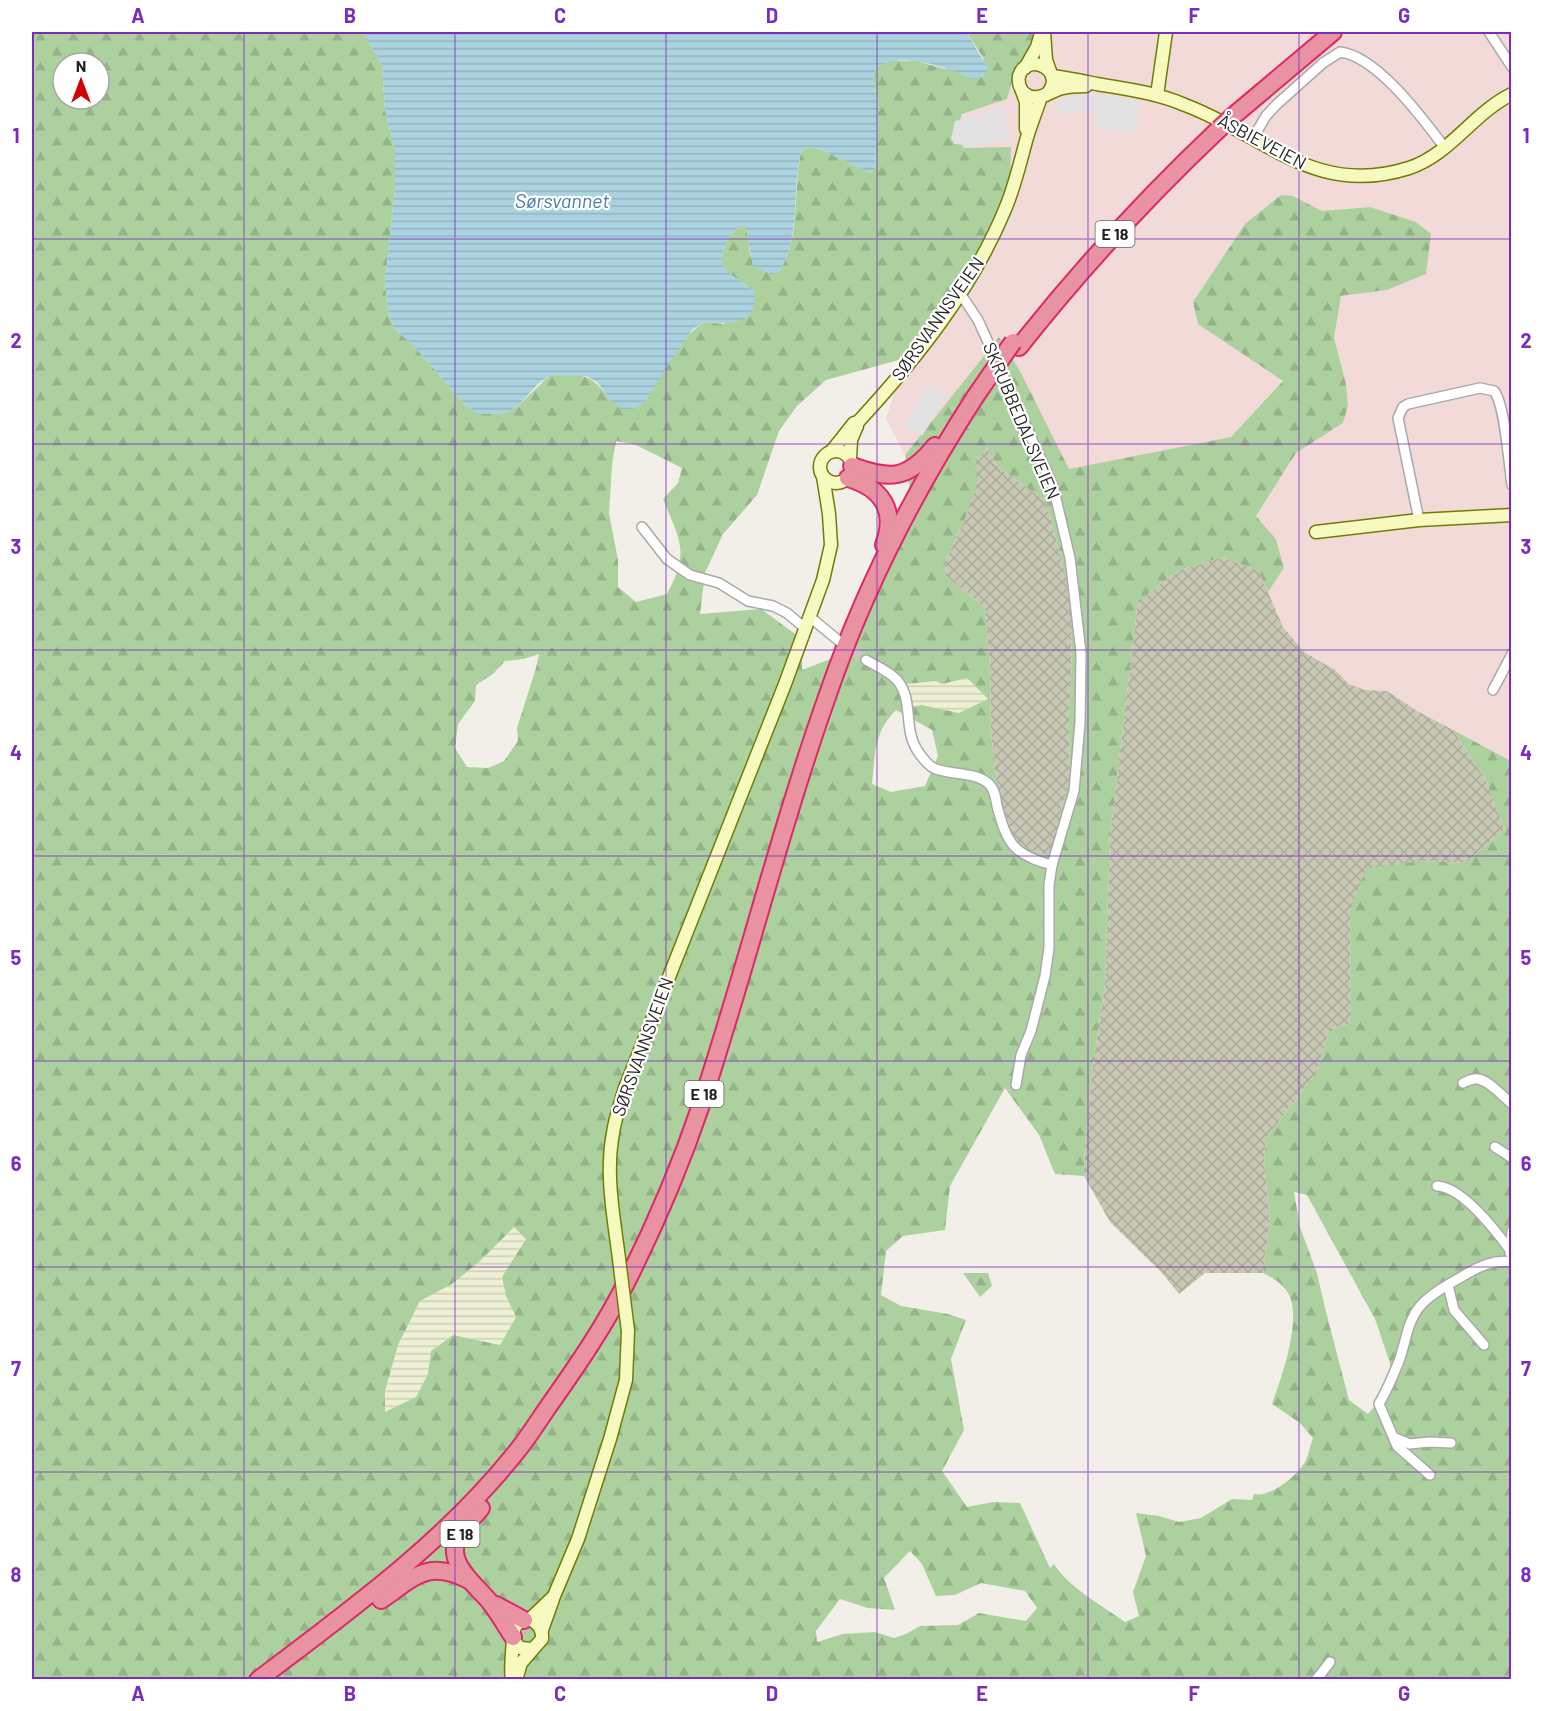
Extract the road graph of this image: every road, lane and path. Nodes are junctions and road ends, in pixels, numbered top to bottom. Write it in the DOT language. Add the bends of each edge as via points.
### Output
graph roads {
  1 [pos="1042,32"];
  2 [pos="1166,32"];
  3 [pos="1320,32"];
  4 [pos="1333,32"];
  5 [pos="1489,32"];
  6 [pos="1512,67"];
  7 [pos="1025,68"];
  8 [pos="1051,74"];
  9 [pos="1099,84"];
  10 [pos="1022,91"];
  11 [pos="1512,94"];
  12 [pos="1157,95"];
  13 [pos="1043,96"];
  14 [pos="1221,121"];
  15 [pos="1253,138"];
  16 [pos="1026,139"];
  17 [pos="1445,148"];
  18 [pos="960,293"];
  19 [pos="978,399"];
  20 [pos="858,422"];
  21 [pos="831,452"];
  22 [pos="848,471"];
  23 [pos="823,476"];
  24 [pos="1512,485"];
  25 [pos="829,514"];
  26 [pos="1512,515"];
  27 [pos="1419,520"];
  28 [pos="642,527"];
  29 [pos="1316,532"];
  30 [pos="861,608"];
  31 [pos="808,623"];
  32 [pos="839,641"];
  33 [pos="1512,654"];
  34 [pos="866,660"];
  35 [pos="1493,690"];
  36 [pos="1052,865"];
  37 [pos="1463,1083"];
  38 [pos="1016,1085"];
  39 [pos="1512,1104"];
  40 [pos="1495,1147"];
  41 [pos="1512,1158"];
  42 [pos="1437,1186"];
  43 [pos="1512,1231"];
  44 [pos="1510,1250"];
  45 [pos="1510,1262"];
  46 [pos="1448,1285"];
  47 [pos="1484,1345"];
  48 [pos="1393,1437"];
  49 [pos="1451,1443"];
  50 [pos="1430,1475"];
  51 [pos="493,1493"];
  52 [pos="470,1581"];
  53 [pos="554,1596"];
  54 [pos="381,1600"];
  55 [pos="490,1601"];
  56 [pos="527,1620"];
  57 [pos="542,1630"];
  58 [pos="513,1639"];
  59 [pos="533,1649"];
  60 [pos="1330,1662"];
  61 [pos="258,1680"];
  62 [pos="272,1680"];
  63 [pos="514,1680"];
  64 [pos="1316,1680"];
  1 -- 7 [label="main road"];
  1 -- 8 [label="main road"];
  2 -- 12 [label="main road"];
  3 -- 14 [label="highway, E 18"];
  4 -- 14 [label="highway, E 18"];
  5 -- 6 [label="street"];
  7 -- 8 [label="main road" via="1041,64"];
  7 -- 10 [label="main road" via="1019,80"];
  8 -- 9 [label="main road, ÅSBIEVEIEN"];
  8 -- 13 [label="main road" via="1052,86"];
  9 -- 12 [label="main road, ÅSBIEVEIEN"];
  9 -- 13 [label="main road, ÅSBIEVEIEN" via="1063,88"];
  10 -- 13 [label="main road" via="1031,97"];
  10 -- 16 [label="main road, SØRSVANNSVEIEN" via="1026,102"];
  11 -- 17 [label="main road, ÅSBIEVEIEN" via="1488,108"];
  12 -- 15 [label="main road, ÅSBIEVEIEN" via="1206,113"];
  13 -- 16 [label="main road, SØRSVANNSVEIEN"];
  14 -- 19 [label="highway, E 18, bridge" via="1142,193 1059,283"];
  15 -- 17 [label="main road, ÅSBIEVEIEN" via="1293,161 1338,175 1371,175 1408,168"];
  15 -- 17 [label="street" via="1276,105 1334,54 1344,52 1382,74"];
  16 -- 18 [label="main road, SØRSVANNSVEIEN" via="1005,209"];
  18 -- 20 [label="main road, SØRSVANNSVEIEN" via="907,369"];
  18 -- 36 [label="street, SKRUBBEDALSVEIEN" via="978,320 1053,486 1070,558 1082,653 1080,723 1074,791"];
  19 -- 22 [label="highway, E 18" via="925,459 902,473 882,476"];
  19 -- 30 [label="highway, E 18" via="920,487"];
  19 -- 51 [label="highway, E 18" via="924,496 859,633 833,702 706,1115 671,1203 629,1292 584,1369"];
  20 -- 21 [label="main road, SØRSVANNSVEIEN"];
  20 -- 22 [label="main road, SØRSVANNSVEIEN" via="851,440"];
  21 -- 22 [label="main road" via="842,453"];
  21 -- 23 [label="main road" via="821,462"];
  22 -- 23 [label="main road" via="830,482"];
  22 -- 25 [label="main road, SØRSVANNSVEIEN"];
  22 -- 30 [label="highway, E 18" via="880,496 889,520 888,534"];
  23 -- 25 [label="main road, SØRSVANNSVEIEN"];
  24 -- 27 [label="street" via="1494,391 1480,388 1408,404 1398,418"];
  25 -- 31 [label="main road, SØRSVANNSVEIEN" via="830,554"];
  26 -- 27 [label="main road"];
  27 -- 29 [label="main road"];
  28 -- 31 [label="street" via="667,559 690,575 718,583 748,601 773,606"];
  30 -- 61 [label="highway, E 18" via="824,704 700,1107 667,1196 627,1282 581,1361 516,1453 451,1526 378,1589"];
  31 -- 32 [label="street"];
  31 -- 53 [label="main road, SØRSVANNSVEIEN, bridge" via="625,1088 613,1133 610,1182 628,1331 626,1380 578,1539"];
  33 -- 35 [label="street"];
  34 -- 36 [label="street" via="897,681 905,695 912,741 923,758 937,770 989,784 1011,844 1030,858"];
  36 -- 38 [label="street, SKRUBBEDALSVEIEN" via="1045,976"];
  37 -- 39 [label="street" via="1479,1079"];
  40 -- 41 [label="street"];
  42 -- 44 [label="street" via="1453,1190 1492,1225"];
  43 -- 44 [label="street"];
  44 -- 45 [label="street"];
  45 -- 46 [label="street" via="1478,1268"];
  46 -- 47 [label="street" via="1454,1310"];
  46 -- 48 [label="street" via="1421,1306 1410,1324 1400,1360 1379,1404"];
  48 -- 49 [label="street" via="1410,1444"];
  48 -- 50 [label="street" via="1397,1446"];
  51 -- 52 [label="highway, E 18" via="457,1539 459,1565"];
  51 -- 54 [label="highway, E 18" via="455,1535"];
  52 -- 54 [label="highway, E 18" via="445,1570 428,1571"];
  52 -- 55 [label="highway, E 18"];
  53 -- 56 [label="main road, SØRSVANNSVEIEN"];
  53 -- 57 [label="main road, SØRSVANNSVEIEN"];
  54 -- 62 [label="highway, E 18"];
  55 -- 56 [label="highway, E 18"];
  55 -- 58 [label="highway, E 18"];
  56 -- 57 [label="main road" via="537,1623"];
  56 -- 58 [label="main road" via="517,1624"];
  57 -- 59 [label="main road" via="540,1643"];
  58 -- 59 [label="main road" via="520,1648"];
  58 -- 63 [label="main road"];
  59 -- 63 [label="main road"];
  60 -- 64 [label="street"];
}
